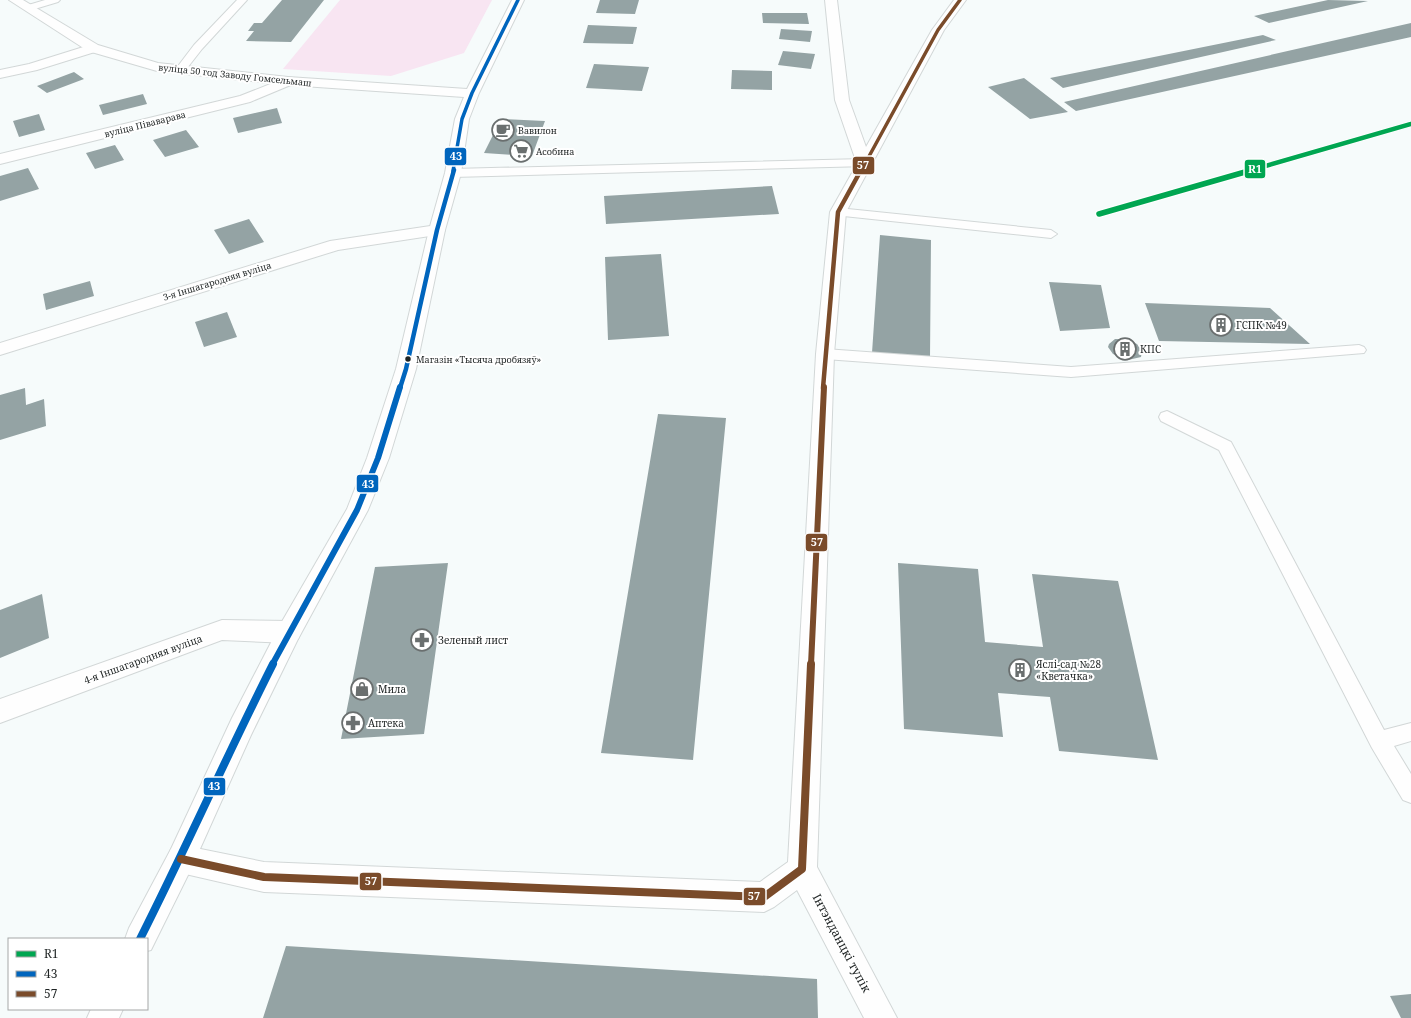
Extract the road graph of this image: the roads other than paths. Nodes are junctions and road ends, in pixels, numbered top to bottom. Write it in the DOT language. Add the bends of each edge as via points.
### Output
graph roads {
  1 [pos="15,0"];
  2 [pos="55,0"];
  3 [pos="242,0"];
  4 [pos="518,0"];
  5 [pos="831,0"];
  6 [pos="960,0"];
  7 [pos="28,8"];
  8 [pos="92,48"];
  9 [pos="180,70"];
  10 [pos="0,74"];
  11 [pos="288,81"];
  12 [pos="472,93"];
  13 [pos="0,159"];
  14 [pos="864,163"];
  15 [pos="453,173"];
  16 [pos="838,212"];
  17 [pos="437,230"];
  18 [pos="1051,234"];
  19 [pos="0,349"];
  20 [pos="1359,350"];
  21 [pos="826,354"];
  22 [pos="1167,417"];
  23 [pos="289,632"];
  24 [pos="0,711"];
  25 [pos="1411,732"];
  26 [pos="1379,741"];
  27 [pos="1411,793"];
  28 [pos="181,859"];
  29 [pos="802,869"];
  30 [pos="141,938"];
  31 [pos="882,1018"];
  1 -- 7 [label="street, вуліца 50 год Заводу Гомсельмаш"];
  2 -- 7 [label="lane"];
  3 -- 9 [label="lane"];
  4 -- 12 [label="street"];
  5 -- 14 [label="street" via="842,100"];
  6 -- 14 [label="street" via="938,30"];
  7 -- 8 [label="street, вуліца 50 год Заводу Гомсельмаш"];
  8 -- 9 [label="street, вуліца 50 год Заводу Гомсельмаш" via="144,64"];
  8 -- 10 [label="street"];
  9 -- 11 [label="street, вуліца 50 год Заводу Гомсельмаш"];
  11 -- 12 [label="street, вуліца 50 год Заводу Гомсельмаш"];
  11 -- 13 [label="street, вуліца Піваварава" via="245,99"];
  12 -- 15 [label="street" via="462,119"];
  14 -- 15 [label="lane"];
  14 -- 16 [label="street"];
  15 -- 17 [label="street"];
  16 -- 18 [label="lane"];
  16 -- 21 [label="street"];
  17 -- 19 [label="street, 3-я Іншагародняя вуліца" via="336,245"];
  17 -- 23 [label="street" via="406,369 378,458 357,510"];
  20 -- 21 [label="lane" via="1072,372"];
  21 -- 29 [label="street"];
  22 -- 26 [label="lane" via="1225,446"];
  23 -- 24 [label="street, 4-я Іншагародняя вуліца" via="222,630"];
  23 -- 28 [label="street" via="241,727"];
  25 -- 26 [label="lane"];
  26 -- 27 [label="lane"];
  28 -- 29 [label="street" via="264,877 764,897"];
  28 -- 30 [label="street"];
  29 -- 31 [label="street, Інтэнданцкі тупік"];
}
